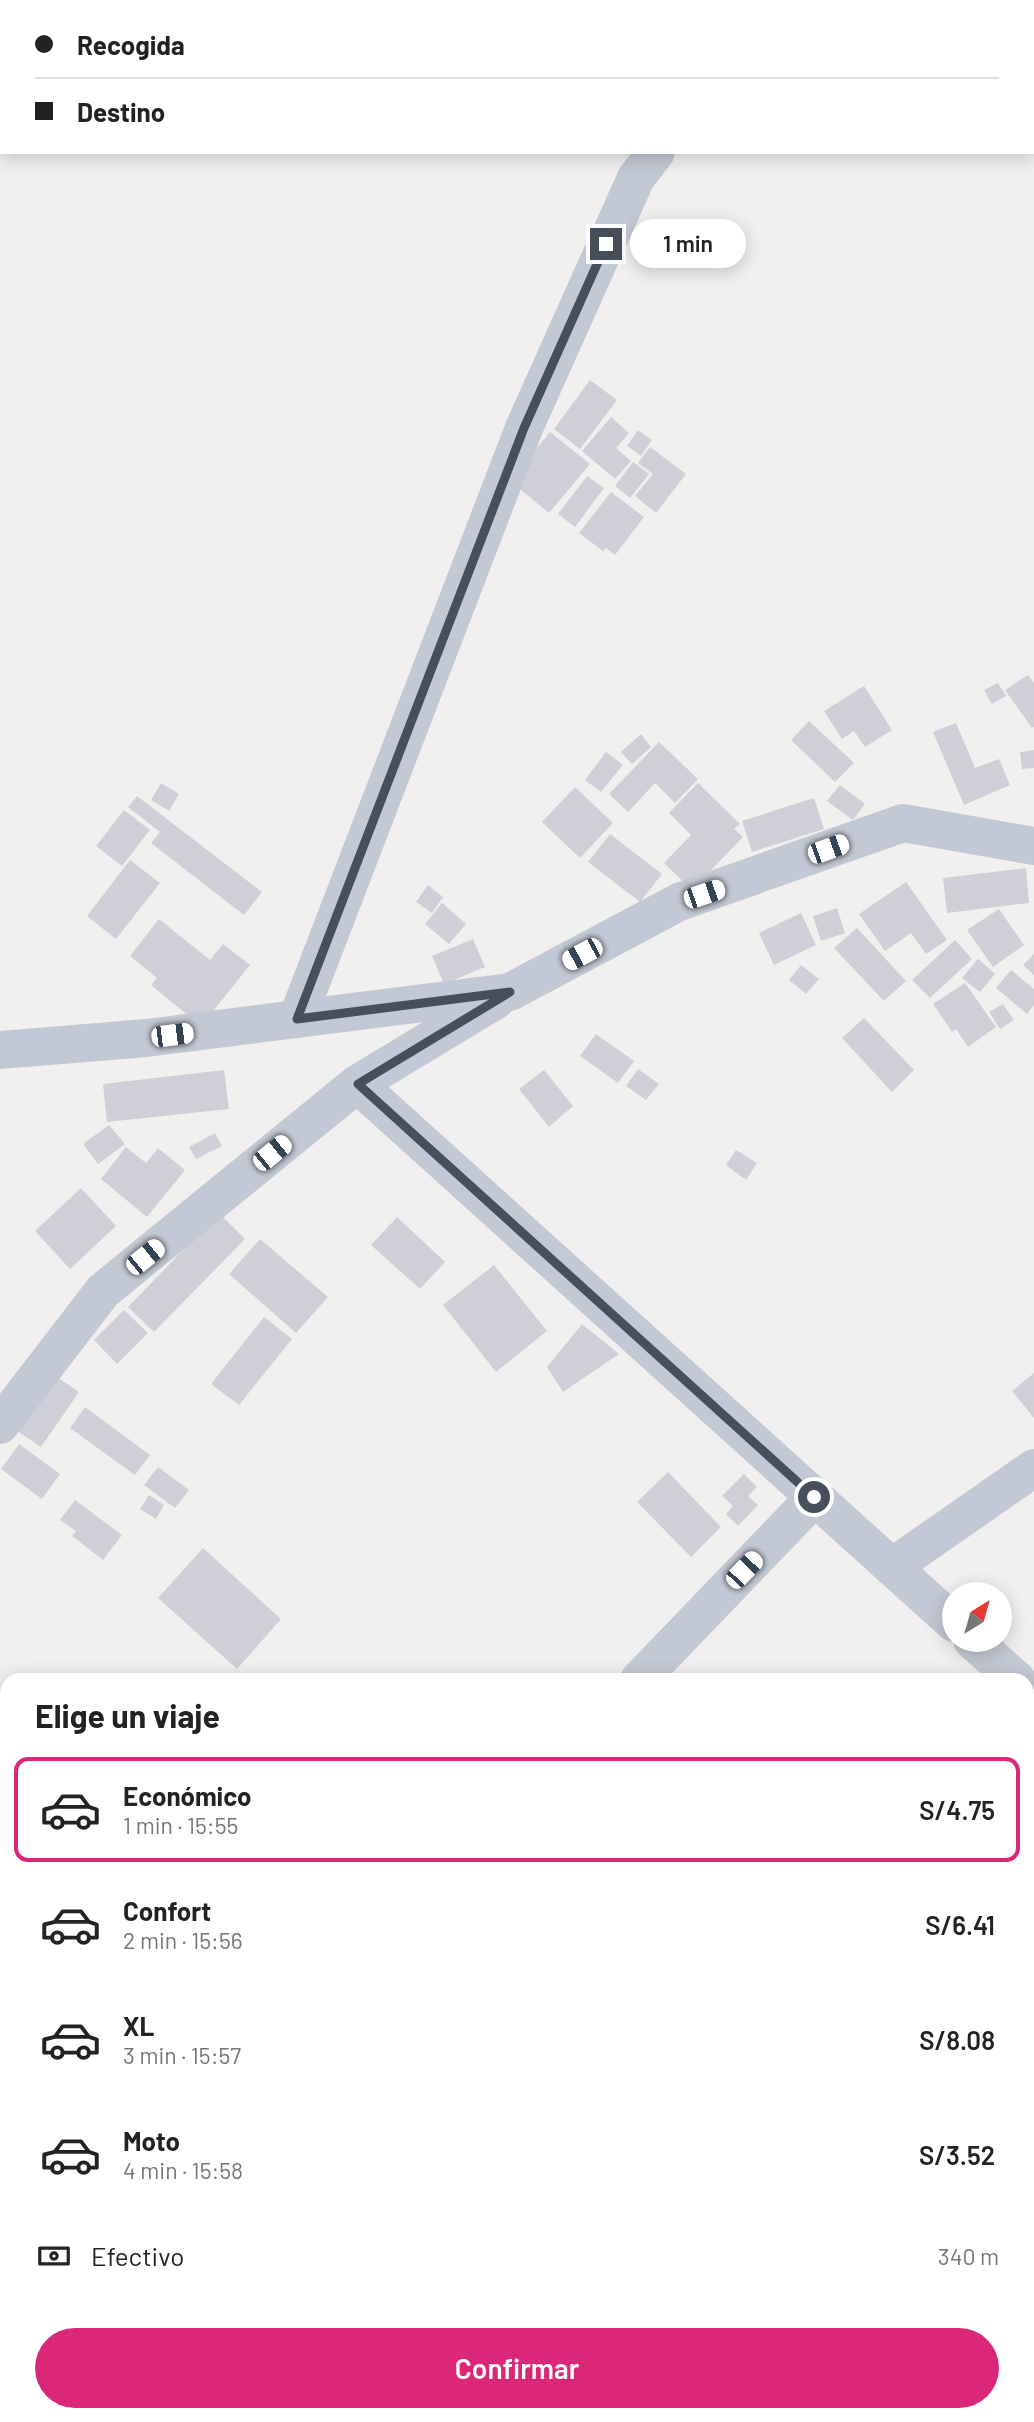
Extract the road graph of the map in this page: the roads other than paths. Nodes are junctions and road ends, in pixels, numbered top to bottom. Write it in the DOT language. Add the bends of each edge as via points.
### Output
graph roads {
  1 [pos="654,154"];
  2 [pos="1034,846"];
  3 [pos="510,992"];
  4 [pos="297,1019"];
  5 [pos="0,1050"];
  6 [pos="358,1084"];
  7 [pos="0,1425"];
  8 [pos="1034,1468"];
  9 [pos="814,1497"];
  10 [pos="892,1567"];
  11 [pos="942,1612"];
  12 [pos="986,1652"];
  13 [pos="646,1673"];
  14 [pos="1009,1673"];
  1 -- 4 [label="street" via="636,178 524,428"];
  2 -- 3 [label="street" via="903,823 679,902"];
  3 -- 4 [label="street"];
  3 -- 6 [label="street"];
  4 -- 5 [label="street"];
  6 -- 7 [label="street" via="103,1291"];
  6 -- 9 [label="street"];
  8 -- 10 [label="street"];
  9 -- 10 [label="street"];
  9 -- 13 [label="street"];
  10 -- 11 [label="street"];
  12 -- 14 [label="street"];
}
